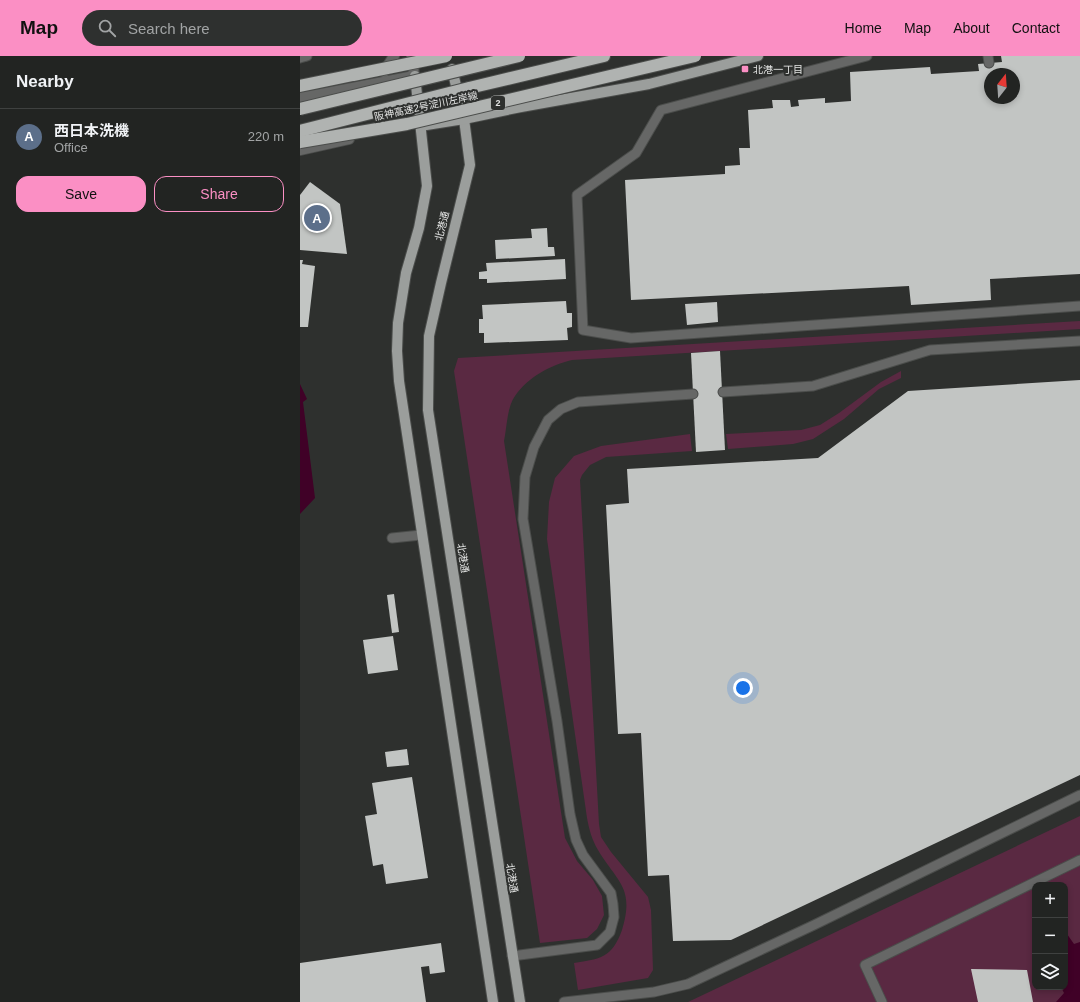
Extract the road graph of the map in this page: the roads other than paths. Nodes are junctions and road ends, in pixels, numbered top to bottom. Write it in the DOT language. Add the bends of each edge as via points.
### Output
graph roads {
  1 [pos="307,56"];
  2 [pos="394,56"];
  3 [pos="412,56"];
  4 [pos="447,56"];
  5 [pos="510,56"];
  6 [pos="519,56"];
  7 [pos="604,56"];
  8 [pos="695,56"];
  9 [pos="758,56"];
  10 [pos="867,56"];
  11 [pos="300,58"];
  12 [pos="452,69"];
  13 [pos="414,76"];
  14 [pos="373,84"];
  15 [pos="300,86"];
  16 [pos="300,98"];
  17 [pos="300,109"];
  18 [pos="464,119"];
  19 [pos="420,126"];
  20 [pos="300,131"];
  21 [pos="300,142"];
  22 [pos="300,150"];
  23 [pos="1080,306"];
  24 [pos="1080,340"];
  25 [pos="722,392"];
  26 [pos="693,394"];
  27 [pos="422,535"];
  28 [pos="392,538"];
  29 [pos="1080,795"];
  30 [pos="1080,860"];
  31 [pos="512,956"];
  32 [pos="493,1002"];
  33 [pos="520,1002"];
  34 [pos="564,1002"];
  35 [pos="882,1002"];
  1 -- 11 [label="lane"];
  2 -- 14 [label="street"];
  3 -- 13 [label="street"];
  4 -- 12 [label="street"];
  4 -- 15 [label="highway, bridge"];
  5 -- 12 [label="main road"];
  6 -- 17 [label="highway, bridge"];
  7 -- 20 [label="highway, bridge"];
  8 -- 21 [label="highway, 阪神高速2号淀川左岸線 / 2, bridge" via="407,124"];
  9 -- 18 [label="main road" via="649,84"];
  10 -- 23 [label="lane" via="661,110 636,153 577,195 584,330 632,338"];
  12 -- 13 [label="main road"];
  12 -- 18 [label="main road, 北港通"];
  13 -- 14 [label="street"];
  13 -- 19 [label="main road"];
  14 -- 16 [label="street"];
  18 -- 19 [label="main road"];
  18 -- 31 [label="main road, 北港通" via="470,165 429,336 428,410"];
  19 -- 22 [label="street"];
  19 -- 27 [label="main road" via="427,186 406,273 398,323 397,351 402,409"];
  24 -- 25 [label="lane" via="930,350 813,386"];
  26 -- 31 [label="lane" via="578,402 561,409 548,420 534,447 525,476 523,519 570,814 576,840 583,855 610,893 614,917 610,932 597,946"];
  27 -- 28 [label="lane"];
  27 -- 32 [label="main road"];
  29 -- 34 [label="lane" via="688,984 654,992"];
  30 -- 35 [label="lane" via="865,965"];
  31 -- 33 [label="main road, 北港通"];
}
